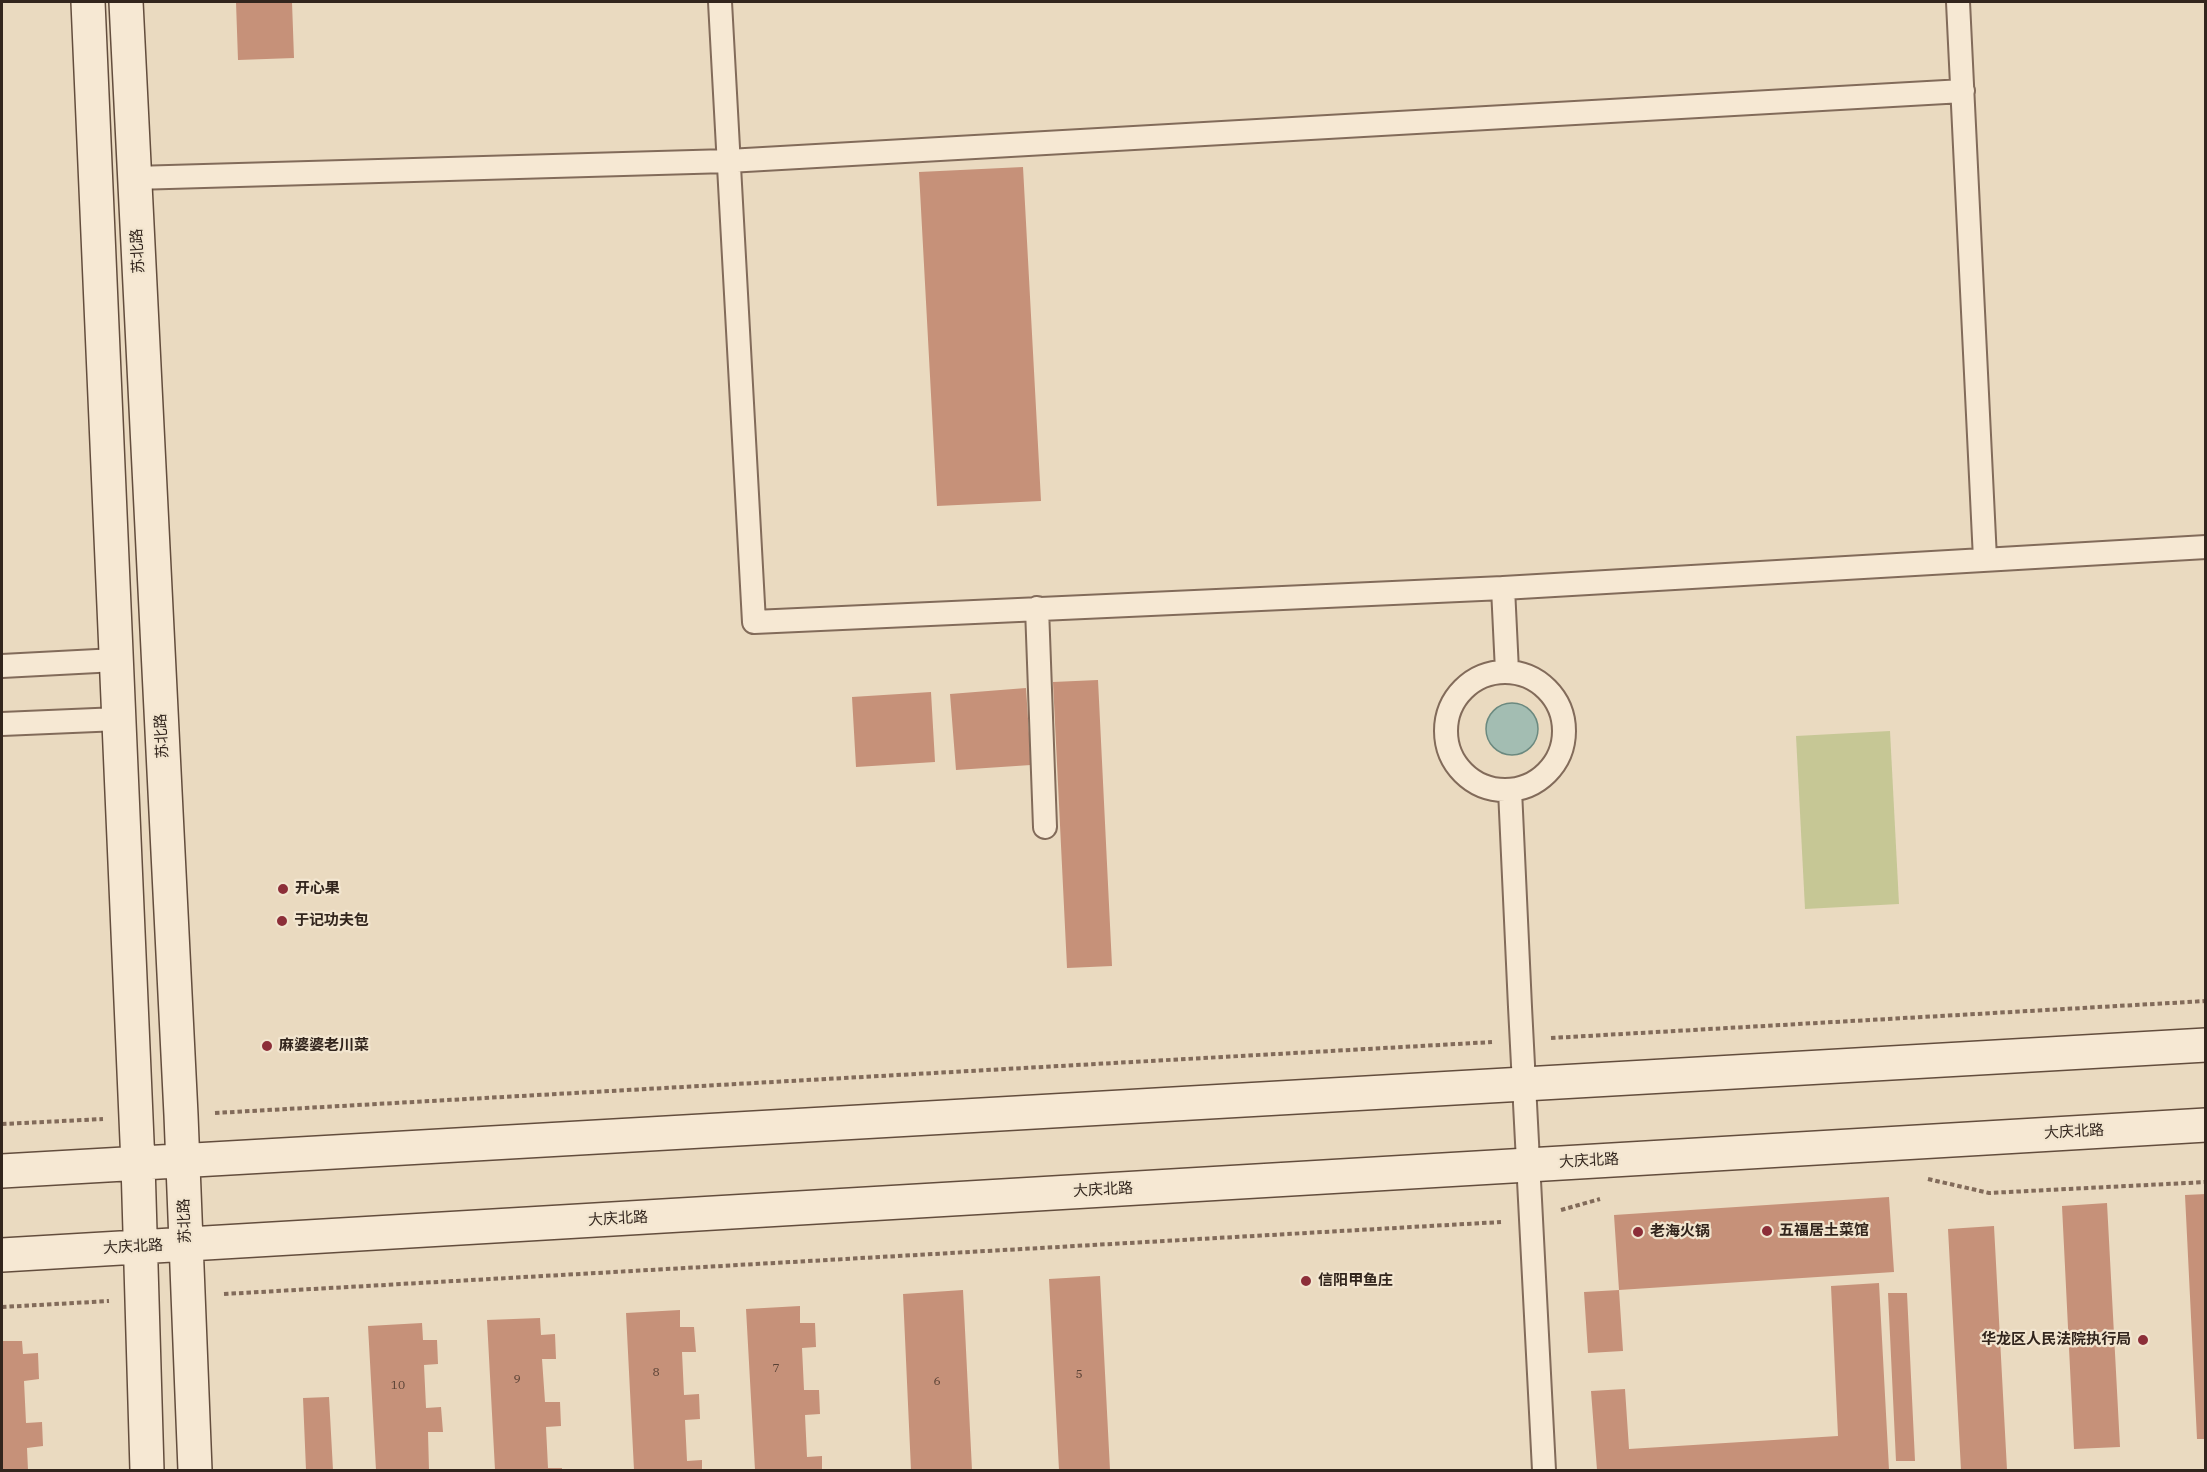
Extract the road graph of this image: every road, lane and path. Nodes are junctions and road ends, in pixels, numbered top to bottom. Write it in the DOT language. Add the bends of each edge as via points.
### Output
graph roads {
  1 [pos="88,2"];
  2 [pos="126,2"];
  3 [pos="720,2"];
  4 [pos="1958,2"];
  5 [pos="1963,92"];
  6 [pos="728,161"];
  7 [pos="134,178"];
  8 [pos="2205,547"];
  9 [pos="1985,559"];
  10 [pos="1503,588"];
  11 [pos="1036,609"];
  12 [pos="116,660"];
  13 [pos="2,666"];
  14 [pos="1507,671"];
  15 [pos="119,719"];
  16 [pos="2,724"];
  17 [pos="1510,790"];
  18 [pos="1045,827"];
  19 [pos="2205,1001"];
  20 [pos="1522,1040"];
  21 [pos="2205,1045"];
  22 [pos="1523,1084"];
  23 [pos="181,1115"];
  24 [pos="135,1117"];
  25 [pos="2,1124"];
  26 [pos="2205,1125"];
  27 [pos="183,1161"];
  28 [pos="138,1164"];
  29 [pos="1528,1164"];
  30 [pos="2,1171"];
  31 [pos="1917,1177"];
  32 [pos="2205,1182"];
  33 [pos="1609,1198"];
  34 [pos="1530,1220"];
  35 [pos="186,1244"];
  36 [pos="140,1247"];
  37 [pos="2,1255"];
  38 [pos="188,1296"];
  39 [pos="141,1300"];
  40 [pos="2,1307"];
  41 [pos="147,1470"];
  42 [pos="195,1470"];
  43 [pos="1545,1470"];
  1 -- 12 [label="main road"];
  2 -- 7 [label="main road, 苏北路"];
  3 -- 6 [label="lane"];
  4 -- 5 [label="lane"];
  5 -- 6 [label="lane"];
  5 -- 9 [label="lane"];
  6 -- 7 [label="lane"];
  6 -- 11 [label="lane" via="754,622"];
  7 -- 23 [label="main road, 苏北路"];
  8 -- 9 [label="lane"];
  9 -- 10 [label="lane"];
  10 -- 11 [label="lane"];
  10 -- 14 [label="lane"];
  11 -- 18 [label="lane"];
  12 -- 13 [label="lane"];
  12 -- 15 [label="main road"];
  14 -- 17 [label="lane" via="1543,684 1556,699 1565,738 1547,774 1530,785"];
  14 -- 17 [label="lane" via="1471,682 1457,696 1446,732 1459,768 1473,781"];
  15 -- 16 [label="lane"];
  15 -- 24 [label="main road"];
  17 -- 20 [label="lane"];
  19 -- 20 [label="path"];
  20 -- 22 [label="lane"];
  20 -- 23 [label="path"];
  21 -- 22 [label="main road"];
  22 -- 27 [label="main road"];
  22 -- 29 [label="lane"];
  23 -- 27 [label="main road, 苏北路"];
  24 -- 25 [label="path"];
  24 -- 28 [label="main road"];
  26 -- 29 [label="main road, 大庆北路"];
  27 -- 28 [label="main road"];
  27 -- 35 [label="main road, 苏北路"];
  28 -- 30 [label="main road"];
  28 -- 36 [label="main road"];
  29 -- 34 [label="lane"];
  29 -- 35 [label="main road, 大庆北路"];
  31 -- 32 [label="path" via="1989,1192"];
  33 -- 34 [label="path"];
  34 -- 38 [label="path"];
  34 -- 43 [label="lane"];
  35 -- 36 [label="main road, 大庆北路"];
  35 -- 38 [label="main road, 苏北路"];
  36 -- 37 [label="main road, 大庆北路"];
  36 -- 39 [label="main road"];
  38 -- 42 [label="main road, 苏北路"];
  39 -- 40 [label="path"];
  39 -- 41 [label="main road"];
}
